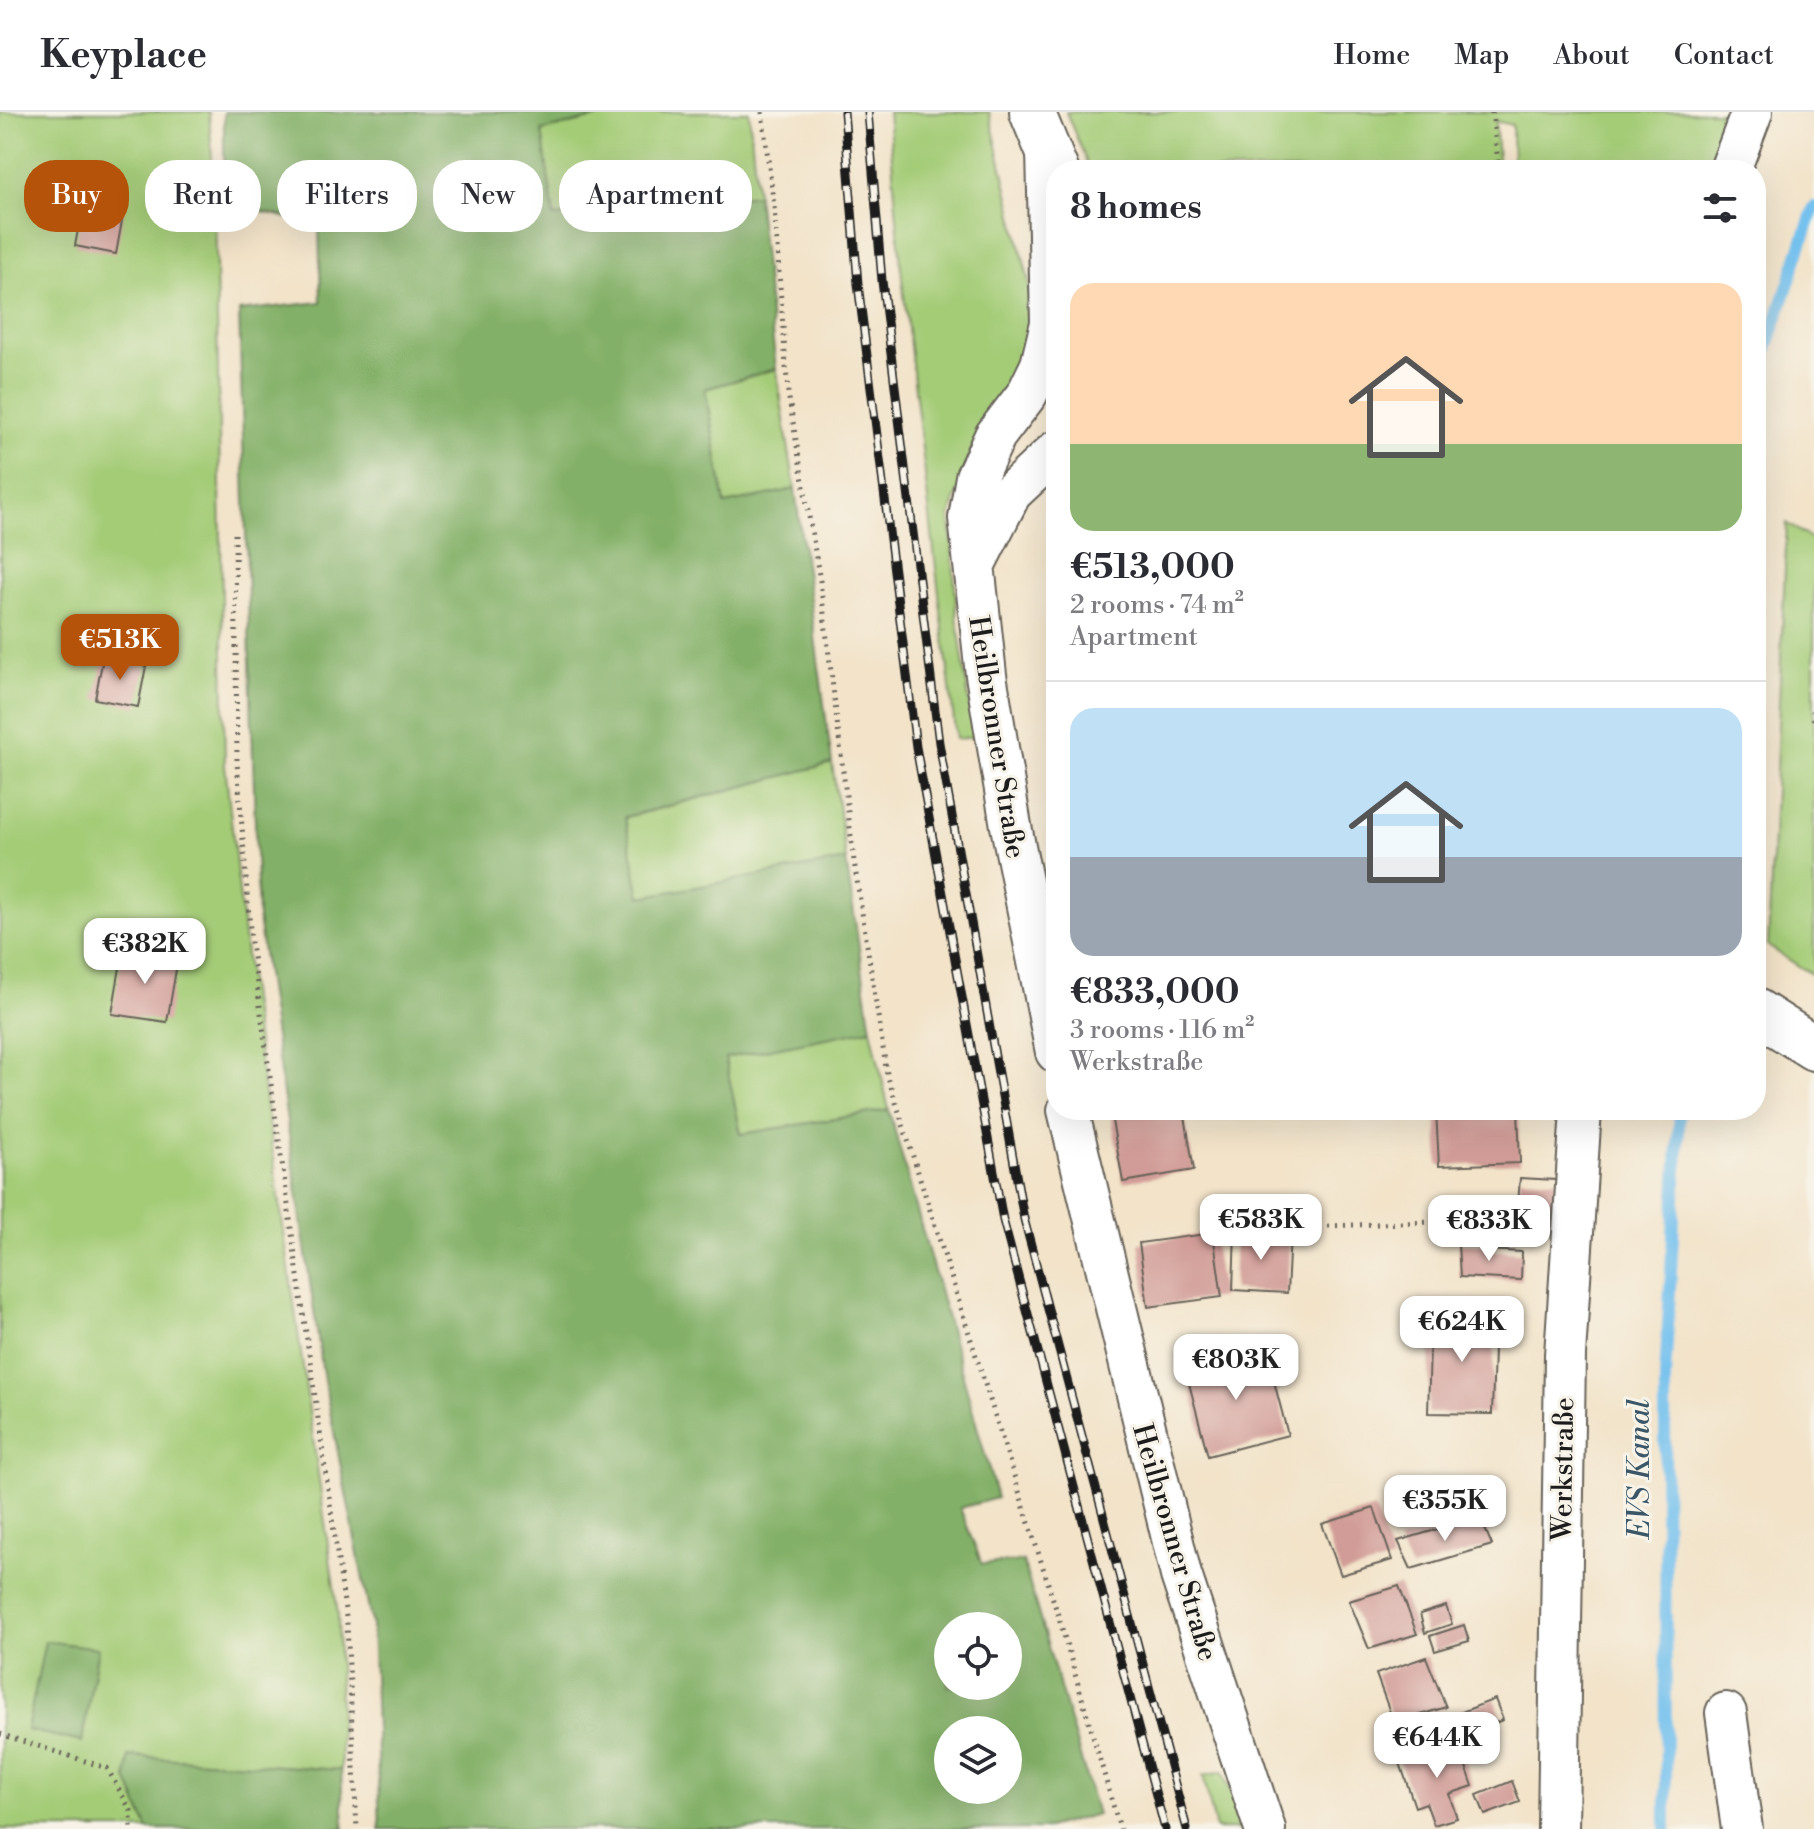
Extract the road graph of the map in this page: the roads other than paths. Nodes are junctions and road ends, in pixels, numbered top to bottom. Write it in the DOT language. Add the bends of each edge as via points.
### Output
graph roads {
  1 [pos="1752,112"];
  2 [pos="1045,144"];
  3 [pos="1734,160"];
  4 [pos="1046,174"];
  5 [pos="1046,344"];
  6 [pos="1041,385"];
  7 [pos="1046,460"];
  8 [pos="976,562"];
  9 [pos="1046,1002"];
  10 [pos="1070,1120"];
  11 [pos="1580,1120"];
  12 [pos="1726,1713"];
  13 [pos="1265,1829"];
  14 [pos="1558,1829"];
  15 [pos="1742,1829"];
  1 -- 3 [label="street"];
  2 -- 4 [label="street, Heilbronner Straße"];
  5 -- 6 [label="street, Heilbronner Straße"];
  6 -- 8 [label="street, Heilbronner Straße" via="995,436 976,477 969,518"];
  7 -- 8 [label="street, Heilbronner Straße" via="1011,493"];
  8 -- 9 [label="street, Heilbronner Straße" via="977,612 991,705"];
  10 -- 13 [label="street, Heilbronner Straße" via="1181,1575"];
  11 -- 14 [label="street, Werkstraße" via="1565,1355"];
  12 -- 15 [label="street"];
}
